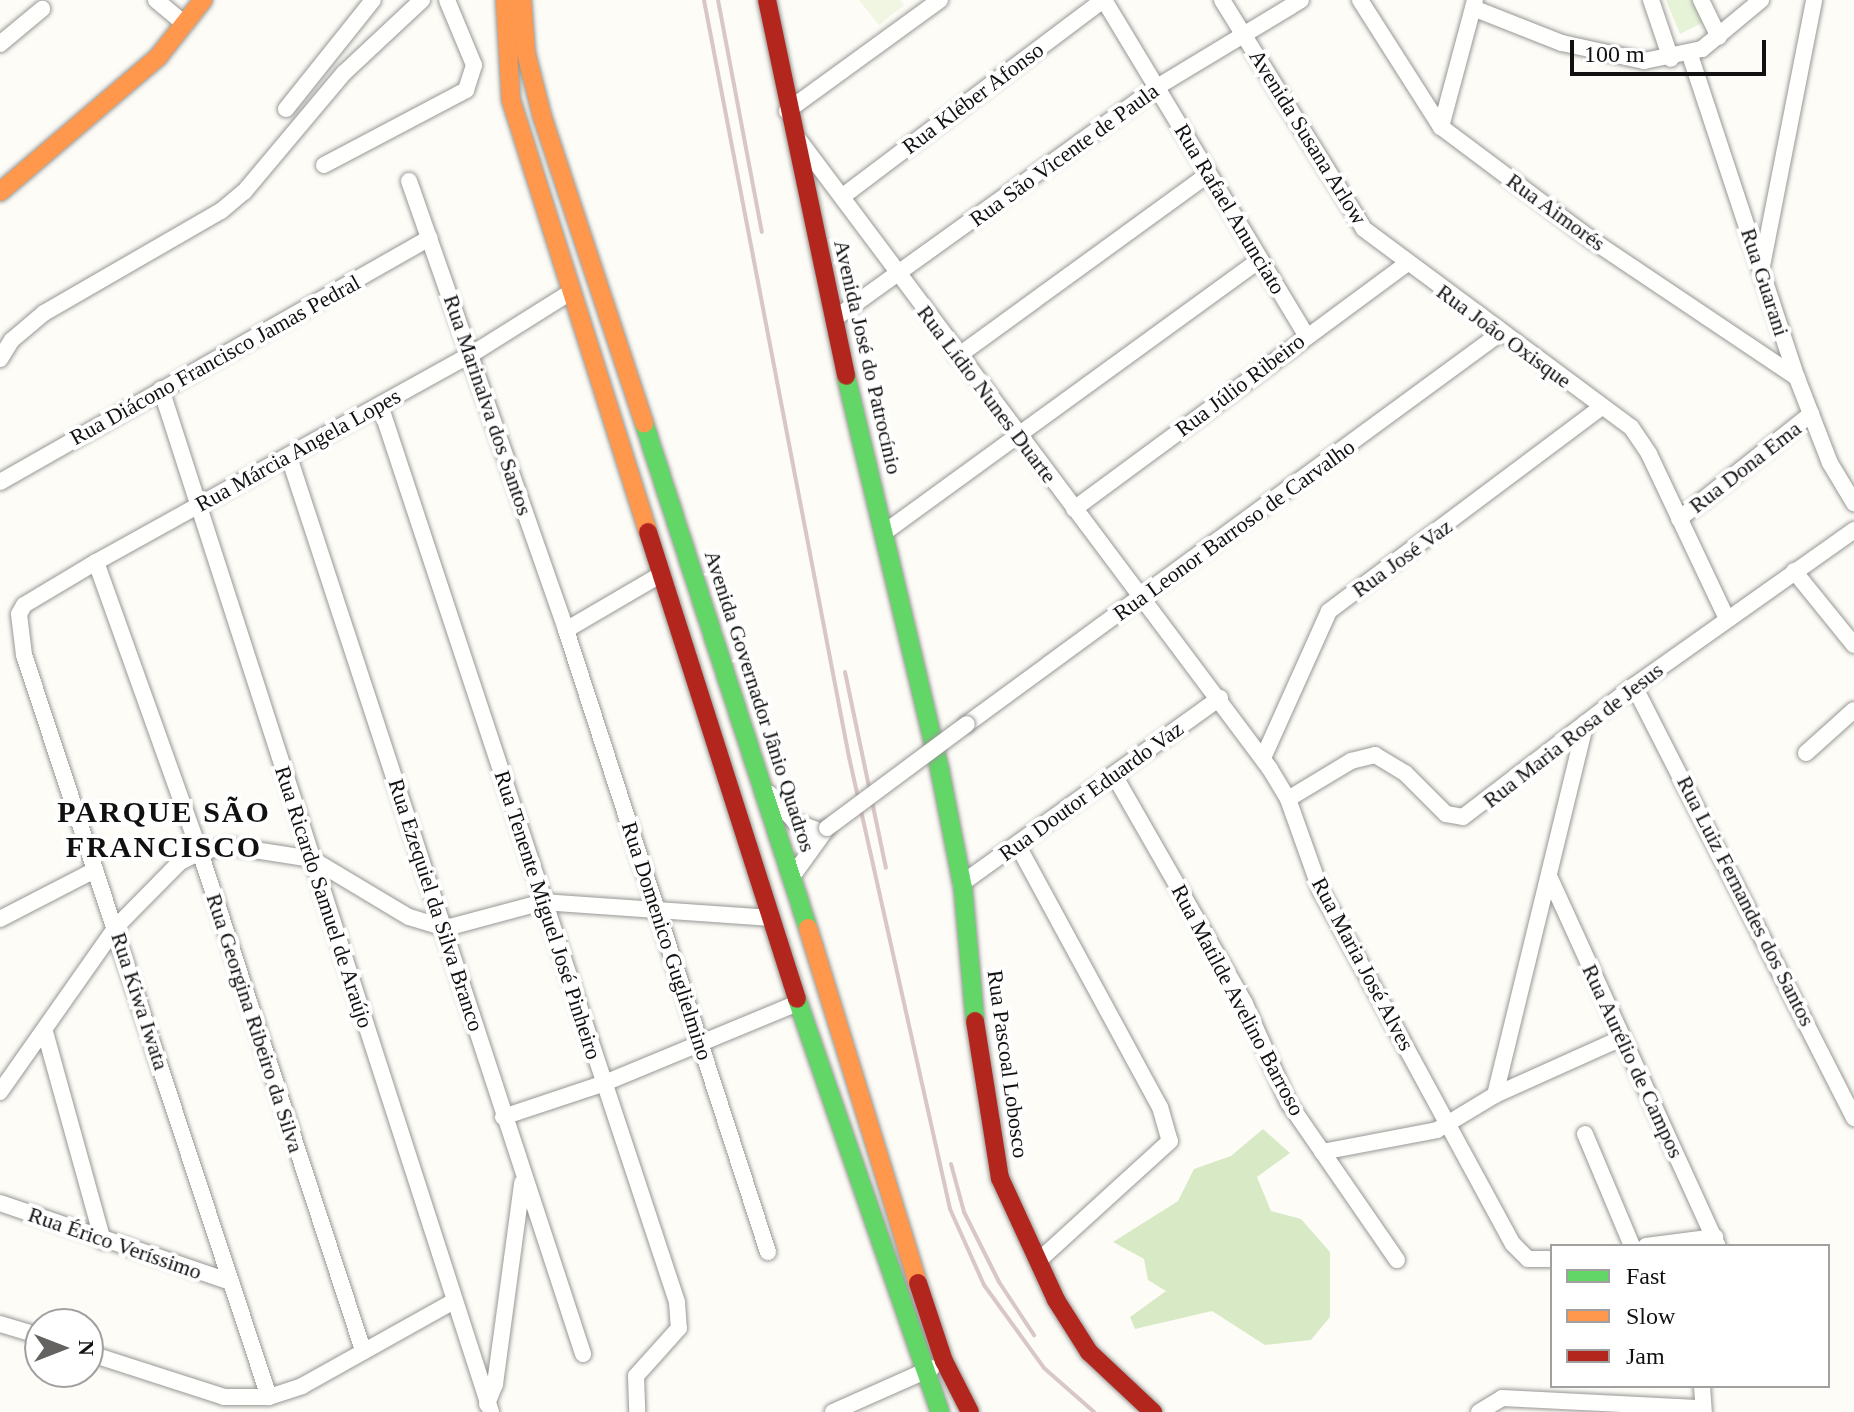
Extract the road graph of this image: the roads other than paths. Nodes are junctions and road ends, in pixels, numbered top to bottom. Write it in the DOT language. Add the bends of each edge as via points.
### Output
graph roads {
  1 [pos="156,0"];
  2 [pos="203,0"];
  3 [pos="373,0"];
  4 [pos="422,0"];
  5 [pos="447,0"];
  6 [pos="505,0"];
  7 [pos="522,0"];
  8 [pos="767,0"];
  9 [pos="940,0"];
  10 [pos="1104,0"];
  11 [pos="1222,0"];
  12 [pos="1301,0"];
  13 [pos="1360,0"];
  14 [pos="1651,0"];
  15 [pos="1701,0"];
  16 [pos="1761,0"];
  17 [pos="1814,0"];
  18 [pos="1474,4"];
  19 [pos="42,9"];
  20 [pos="185,24"];
  21 [pos="1244,36"];
  22 [pos="1719,37"];
  23 [pos="0,44"];
  24 [pos="1690,55"];
  25 [pos="1671,59"];
  26 [pos="529,70"];
  27 [pos="507,76"];
  28 [pos="1157,87"];
  29 [pos="286,109"];
  30 [pos="787,111"];
  31 [pos="1441,127"];
  32 [pos="792,131"];
  33 [pos="324,165"];
  34 [pos="1207,175"];
  35 [pos="409,181"];
  36 [pos="805,185"];
  37 [pos="0,192"];
  38 [pos="840,192"];
  39 [pos="430,238"];
  40 [pos="1259,260"];
  41 [pos="1406,264"];
  42 [pos="1761,273"];
  43 [pos="899,275"];
  44 [pos="571,292"];
  45 [pos="834,319"];
  46 [pos="1499,334"];
  47 [pos="1306,335"];
  48 [pos="472,354"];
  49 [pos="958,356"];
  50 [pos="0,359"];
  51 [pos="1797,378"];
  52 [pos="161,389"];
  53 [pos="380,405"];
  54 [pos="1602,407"];
  55 [pos="1811,414"];
  56 [pos="1018,435"];
  57 [pos="289,457"];
  58 [pos="0,482"];
  59 [pos="1851,492"];
  60 [pos="197,505"];
  61 [pos="1074,509"];
  62 [pos="1679,519"];
  63 [pos="1854,530"];
  64 [pos="885,532"];
  65 [pos="681,536"];
  66 [pos="653,553"];
  67 [pos="96,562"];
  68 [pos="1794,571"];
  69 [pos="696,582"];
  70 [pos="662,583"];
  71 [pos="1143,596"];
  72 [pos="24,605"];
  73 [pos="1727,619"];
  74 [pos="566,630"];
  75 [pos="1854,645"];
  76 [pos="1634,686"];
  77 [pos="701,698"];
  78 [pos="1220,698"];
  79 [pos="1854,710"];
  80 [pos="930,723"];
  81 [pos="1586,723"];
  82 [pos="749,738"];
  83 [pos="1806,753"];
  84 [pos="1263,758"];
  85 [pos="1114,775"];
  86 [pos="765,788"];
  87 [pos="1288,799"];
  88 [pos="740,821"];
  89 [pos="824,830"];
  90 [pos="1017,844"];
  91 [pos="200,852"];
  92 [pos="312,859"];
  93 [pos="95,870"];
  94 [pos="1549,876"];
  95 [pos="791,878"];
  96 [pos="961,884"];
  97 [pos="543,902"];
  98 [pos="660,910"];
  99 [pos="770,918"];
  100 [pos="0,919"];
  101 [pos="805,921"];
  102 [pos="116,927"];
  103 [pos="446,928"];
  104 [pos="798,1003"];
  105 [pos="45,1032"];
  106 [pos="1622,1038"];
  107 [pos="700,1045"];
  108 [pos="602,1084"];
  109 [pos="0,1092"];
  110 [pos="1495,1095"];
  111 [pos="503,1117"];
  112 [pos="1854,1118"];
  113 [pos="1450,1124"];
  114 [pos="1585,1134"];
  115 [pos="1322,1152"];
  116 [pos="523,1180"];
  117 [pos="0,1203"];
  118 [pos="103,1241"];
  119 [pos="1716,1241"];
  120 [pos="1631,1244"];
  121 [pos="1674,1244"];
  122 [pos="768,1252"];
  123 [pos="1550,1259"];
  124 [pos="1397,1260"];
  125 [pos="1038,1261"];
  126 [pos="231,1282"];
  127 [pos="454,1301"];
  128 [pos="0,1324"];
  129 [pos="24,1331"];
  130 [pos="501,1344"];
  131 [pos="468,1345"];
  132 [pos="363,1350"];
  133 [pos="583,1354"];
  134 [pos="104,1358"];
  135 [pos="944,1361"];
  136 [pos="922,1373"];
  137 [pos="1702,1388"];
  138 [pos="269,1397"];
  139 [pos="487,1409"];
  140 [pos="1703,1410"];
  141 [pos="637,1412"];
  142 [pos="833,1412"];
  143 [pos="940,1412"];
  144 [pos="970,1412"];
  145 [pos="1153,1412"];
  146 [pos="1479,1412"];
  1 -- 20 [label="street"];
  2 -- 20 [label="main road"];
  3 -- 29 [label="street"];
  4 -- 50 [label="street" via="344,73 244,192 221,211 44,313 12,340"];
  5 -- 33 [label="street" via="474,65 466,90"];
  6 -- 27 [label="main road"];
  7 -- 26 [label="main road, Avenida Governador Jânio Quadros"];
  8 -- 30 [label="main road, Avenida José do Patrocínio"];
  9 -- 30 [label="street"];
  10 -- 28 [label="street, Rua Rafael Anunciato"];
  10 -- 38 [label="street, Rua Kléber Afonso"];
  11 -- 21 [label="street, Avenida Susana Arlow"];
  12 -- 21 [label="street, Rua São Vicente de Paula"];
  13 -- 31 [label="street, Rua Aimorés"];
  14 -- 25 [label="street"];
  15 -- 22 [label="street"];
  16 -- 22 [label="street"];
  17 -- 42 [label="street"];
  18 -- 25 [label="street" via="1614,58"];
  18 -- 31 [label="street"];
  19 -- 23 [label="street"];
  20 -- 37 [label="main road" via="114,98"];
  21 -- 28 [label="street, Rua São Vicente de Paula"];
  21 -- 41 [label="street, Avenida Susana Arlow" via="1349,212"];
  22 -- 24 [label="street"];
  24 -- 25 [label="street"];
  24 -- 42 [label="street, Rua Guarani"];
  26 -- 27 [label="main road"];
  26 -- 65 [label="main road, Avenida Governador Jânio Quadros"];
  27 -- 44 [label="main road"];
  28 -- 34 [label="street, Rua Rafael Anunciato"];
  28 -- 43 [label="street, Rua São Vicente de Paula"];
  30 -- 32 [label="main road, Avenida José do Patrocínio"];
  31 -- 51 [label="street, Rua Aimorés" via="1592,240"];
  32 -- 36 [label="main road, Avenida José do Patrocínio"];
  32 -- 38 [label="street, Rua Lídio Nunes Duarte"];
  34 -- 40 [label="street, Rua Rafael Anunciato"];
  34 -- 49 [label="street"];
  35 -- 39 [label="street, Rua Marinalva dos Santos"];
  36 -- 38 [label="street"];
  36 -- 45 [label="main road, Avenida José do Patrocínio"];
  38 -- 43 [label="street, Rua Lídio Nunes Duarte"];
  39 -- 48 [label="street, Rua Marinalva dos Santos"];
  39 -- 52 [label="street, Rua Diácono Francisco Jamas Pedral"];
  40 -- 47 [label="street, Rua Rafael Anunciato"];
  40 -- 56 [label="street"];
  41 -- 46 [label="street, Rua João Oxisque"];
  41 -- 47 [label="street, Rua Júlio Ribeiro"];
  42 -- 51 [label="street, Rua Guarani"];
  43 -- 45 [label="street, Rua São Vicente de Paula"];
  43 -- 49 [label="street, Rua Lídio Nunes Duarte"];
  44 -- 48 [label="street, Rua Márcia Angela Lopes"];
  44 -- 66 [label="main road"];
  45 -- 64 [label="main road, Avenida José do Patrocínio" via="863,459"];
  46 -- 54 [label="street, Rua João Oxisque"];
  46 -- 71 [label="street, Rua Leonor Barroso de Carvalho"];
  47 -- 61 [label="street, Rua Júlio Ribeiro"];
  48 -- 53 [label="street, Rua Márcia Angela Lopes"];
  48 -- 74 [label="street, Rua Marinalva dos Santos"];
  49 -- 56 [label="street, Rua Lídio Nunes Duarte"];
  51 -- 55 [label="street, Rua Guarani"];
  52 -- 58 [label="street, Rua Diácono Francisco Jamas Pedral"];
  52 -- 60 [label="street, Rua Ricardo Samuel de Araújo"];
  53 -- 57 [label="street, Rua Márcia Angela Lopes"];
  53 -- 97 [label="street, Rua Tenente Miguel José Pinheiro" via="461,638"];
  54 -- 62 [label="street, Rua João Oxisque" via="1631,427"];
  54 -- 84 [label="street, Rua José Vaz" via="1329,611"];
  55 -- 59 [label="street, Rua Guarani"];
  55 -- 62 [label="street, Rua Dona Ema"];
  56 -- 61 [label="street, Rua Lídio Nunes Duarte"];
  56 -- 64 [label="street"];
  57 -- 60 [label="street, Rua Márcia Angela Lopes"];
  57 -- 103 [label="street, Rua Ezequiel da Silva Branco"];
  60 -- 67 [label="street, Rua Márcia Angela Lopes"];
  60 -- 92 [label="street, Rua Ricardo Samuel de Araújo"];
  61 -- 71 [label="street, Rua Lídio Nunes Duarte"];
  62 -- 73 [label="street, Rua João Oxisque"];
  63 -- 68 [label="street, Rua Maria Rosa de Jesus"];
  64 -- 80 [label="main road, Avenida José do Patrocínio"];
  65 -- 66 [label="main road" via="670,551"];
  65 -- 69 [label="main road, Avenida Governador Jânio Quadros"];
  66 -- 70 [label="main road"];
  67 -- 72 [label="street, Rua Márcia Angela Lopes"];
  67 -- 91 [label="street, Rua Georgina Ribeiro da Silva"];
  68 -- 73 [label="street, Rua Maria Rosa de Jesus"];
  68 -- 75 [label="street"];
  69 -- 70 [label="main road"];
  69 -- 82 [label="main road, Avenida Governador Jânio Quadros"];
  70 -- 74 [label="street"];
  70 -- 77 [label="main road"];
  71 -- 78 [label="street, Rua Lídio Nunes Duarte"];
  71 -- 89 [label="street, Rua Leonor Barroso de Carvalho, bridge"];
  72 -- 93 [label="street, Rua Kiwa Iwata" via="19,622 24,655"];
  73 -- 76 [label="street, Rua Maria Rosa de Jesus"];
  74 -- 98 [label="street, Rua Domenico Guglielmino"];
  76 -- 81 [label="street, Rua Maria Rosa de Jesus"];
  76 -- 112 [label="street, Rua Luiz Fernandes dos Santos"];
  77 -- 82 [label="main road" via="720,703"];
  77 -- 88 [label="main road"];
  78 -- 84 [label="street, Rua Maria José Alves"];
  78 -- 85 [label="street, Rua Doutor Eduardo Vaz"];
  79 -- 83 [label="street"];
  80 -- 96 [label="main road, Rua Pascoal Lobosco"];
  81 -- 87 [label="street, Rua Maria Rosa de Jesus" via="1463,817 1446,814 1405,773 1375,755 1351,761"];
  81 -- 94 [label="street"];
  82 -- 86 [label="main road, Avenida Governador Jânio Quadros"];
  84 -- 87 [label="street, Rua Maria José Alves"];
  85 -- 90 [label="street, Rua Doutor Eduardo Vaz"];
  85 -- 115 [label="street, Rua Matilde Avelino Barroso" via="1245,1004 1288,1102"];
  86 -- 89 [label="street" via="795,822"];
  86 -- 95 [label="main road, Avenida Governador Jânio Quadros"];
  87 -- 113 [label="street, Rua Maria José Alves" via="1320,889"];
  88 -- 95 [label="main road" via="769,880"];
  88 -- 99 [label="main road"];
  89 -- 95 [label="street, Rua Leonor Barroso de Carvalho"];
  90 -- 96 [label="street, Rua Doutor Eduardo Vaz"];
  90 -- 125 [label="street" via="1160,1107 1170,1141"];
  91 -- 92 [label="street" via="229,846"];
  91 -- 102 [label="street" via="180,862"];
  91 -- 132 [label="street, Rua Georgina Ribeiro da Silva"];
  92 -- 103 [label="street" via="409,917"];
  92 -- 127 [label="street, Rua Ricardo Samuel de Araújo"];
  93 -- 100 [label="street"];
  93 -- 102 [label="street, Rua Kiwa Iwata"];
  94 -- 106 [label="street, Rua Aurélio de Campos"];
  94 -- 110 [label="street"];
  95 -- 101 [label="main road, Avenida Governador Jânio Quadros"];
  96 -- 125 [label="main road, Rua Pascoal Lobosco" via="991,1134 1000,1178"];
  97 -- 98 [label="street"];
  97 -- 103 [label="street"];
  97 -- 108 [label="street, Rua Tenente Miguel José Pinheiro"];
  98 -- 99 [label="street"];
  98 -- 107 [label="street, Rua Domenico Guglielmino"];
  99 -- 101 [label="main road"];
  99 -- 104 [label="main road"];
  101 -- 135 [label="main road, Avenida Governador Jânio Quadros"];
  102 -- 105 [label="street"];
  102 -- 126 [label="street, Rua Kiwa Iwata"];
  103 -- 111 [label="street, Rua Ezequiel da Silva Branco"];
  104 -- 107 [label="street"];
  104 -- 136 [label="main road"];
  105 -- 109 [label="street"];
  105 -- 118 [label="street"];
  106 -- 110 [label="street"];
  106 -- 119 [label="street, Rua Aurélio de Campos"];
  107 -- 108 [label="street"];
  107 -- 122 [label="street, Rua Domenico Guglielmino"];
  108 -- 111 [label="street"];
  108 -- 141 [label="street, Rua Tenente Miguel José Pinheiro" via="680,1316 674,1336 636,1376"];
  110 -- 113 [label="street"];
  111 -- 116 [label="street, Rua Ezequiel da Silva Branco"];
  113 -- 115 [label="street"];
  113 -- 123 [label="street, Rua Maria José Alves" via="1513,1244 1528,1259"];
  114 -- 120 [label="street"];
  115 -- 124 [label="street, Rua Matilde Avelino Barroso"];
  116 -- 130 [label="street"];
  116 -- 133 [label="street, Rua Ezequiel da Silva Branco"];
  117 -- 118 [label="street, Rua Érico Veríssimo"];
  118 -- 126 [label="street, Rua Érico Veríssimo"];
  119 -- 121 [label="street"];
  125 -- 145 [label="main road, Rua Pascoal Lobosco" via="1089,1352"];
  126 -- 138 [label="street, Rua Kiwa Iwata"];
  127 -- 131 [label="street, Rua Ricardo Samuel de Araújo"];
  127 -- 132 [label="street"];
  128 -- 129 [label="street"];
  130 -- 131 [label="street"];
  130 -- 139 [label="street"];
  131 -- 139 [label="street, Rua Ricardo Samuel de Araújo"];
  132 -- 138 [label="street" via="302,1386"];
  134 -- 138 [label="street" via="224,1397"];
  135 -- 136 [label="street"];
  135 -- 144 [label="main road, Avenida Governador Jânio Quadros"];
  136 -- 142 [label="street"];
  136 -- 143 [label="main road"];
  137 -- 140 [label="street"];
  140 -- 146 [label="street" via="1502,1398"];
}
